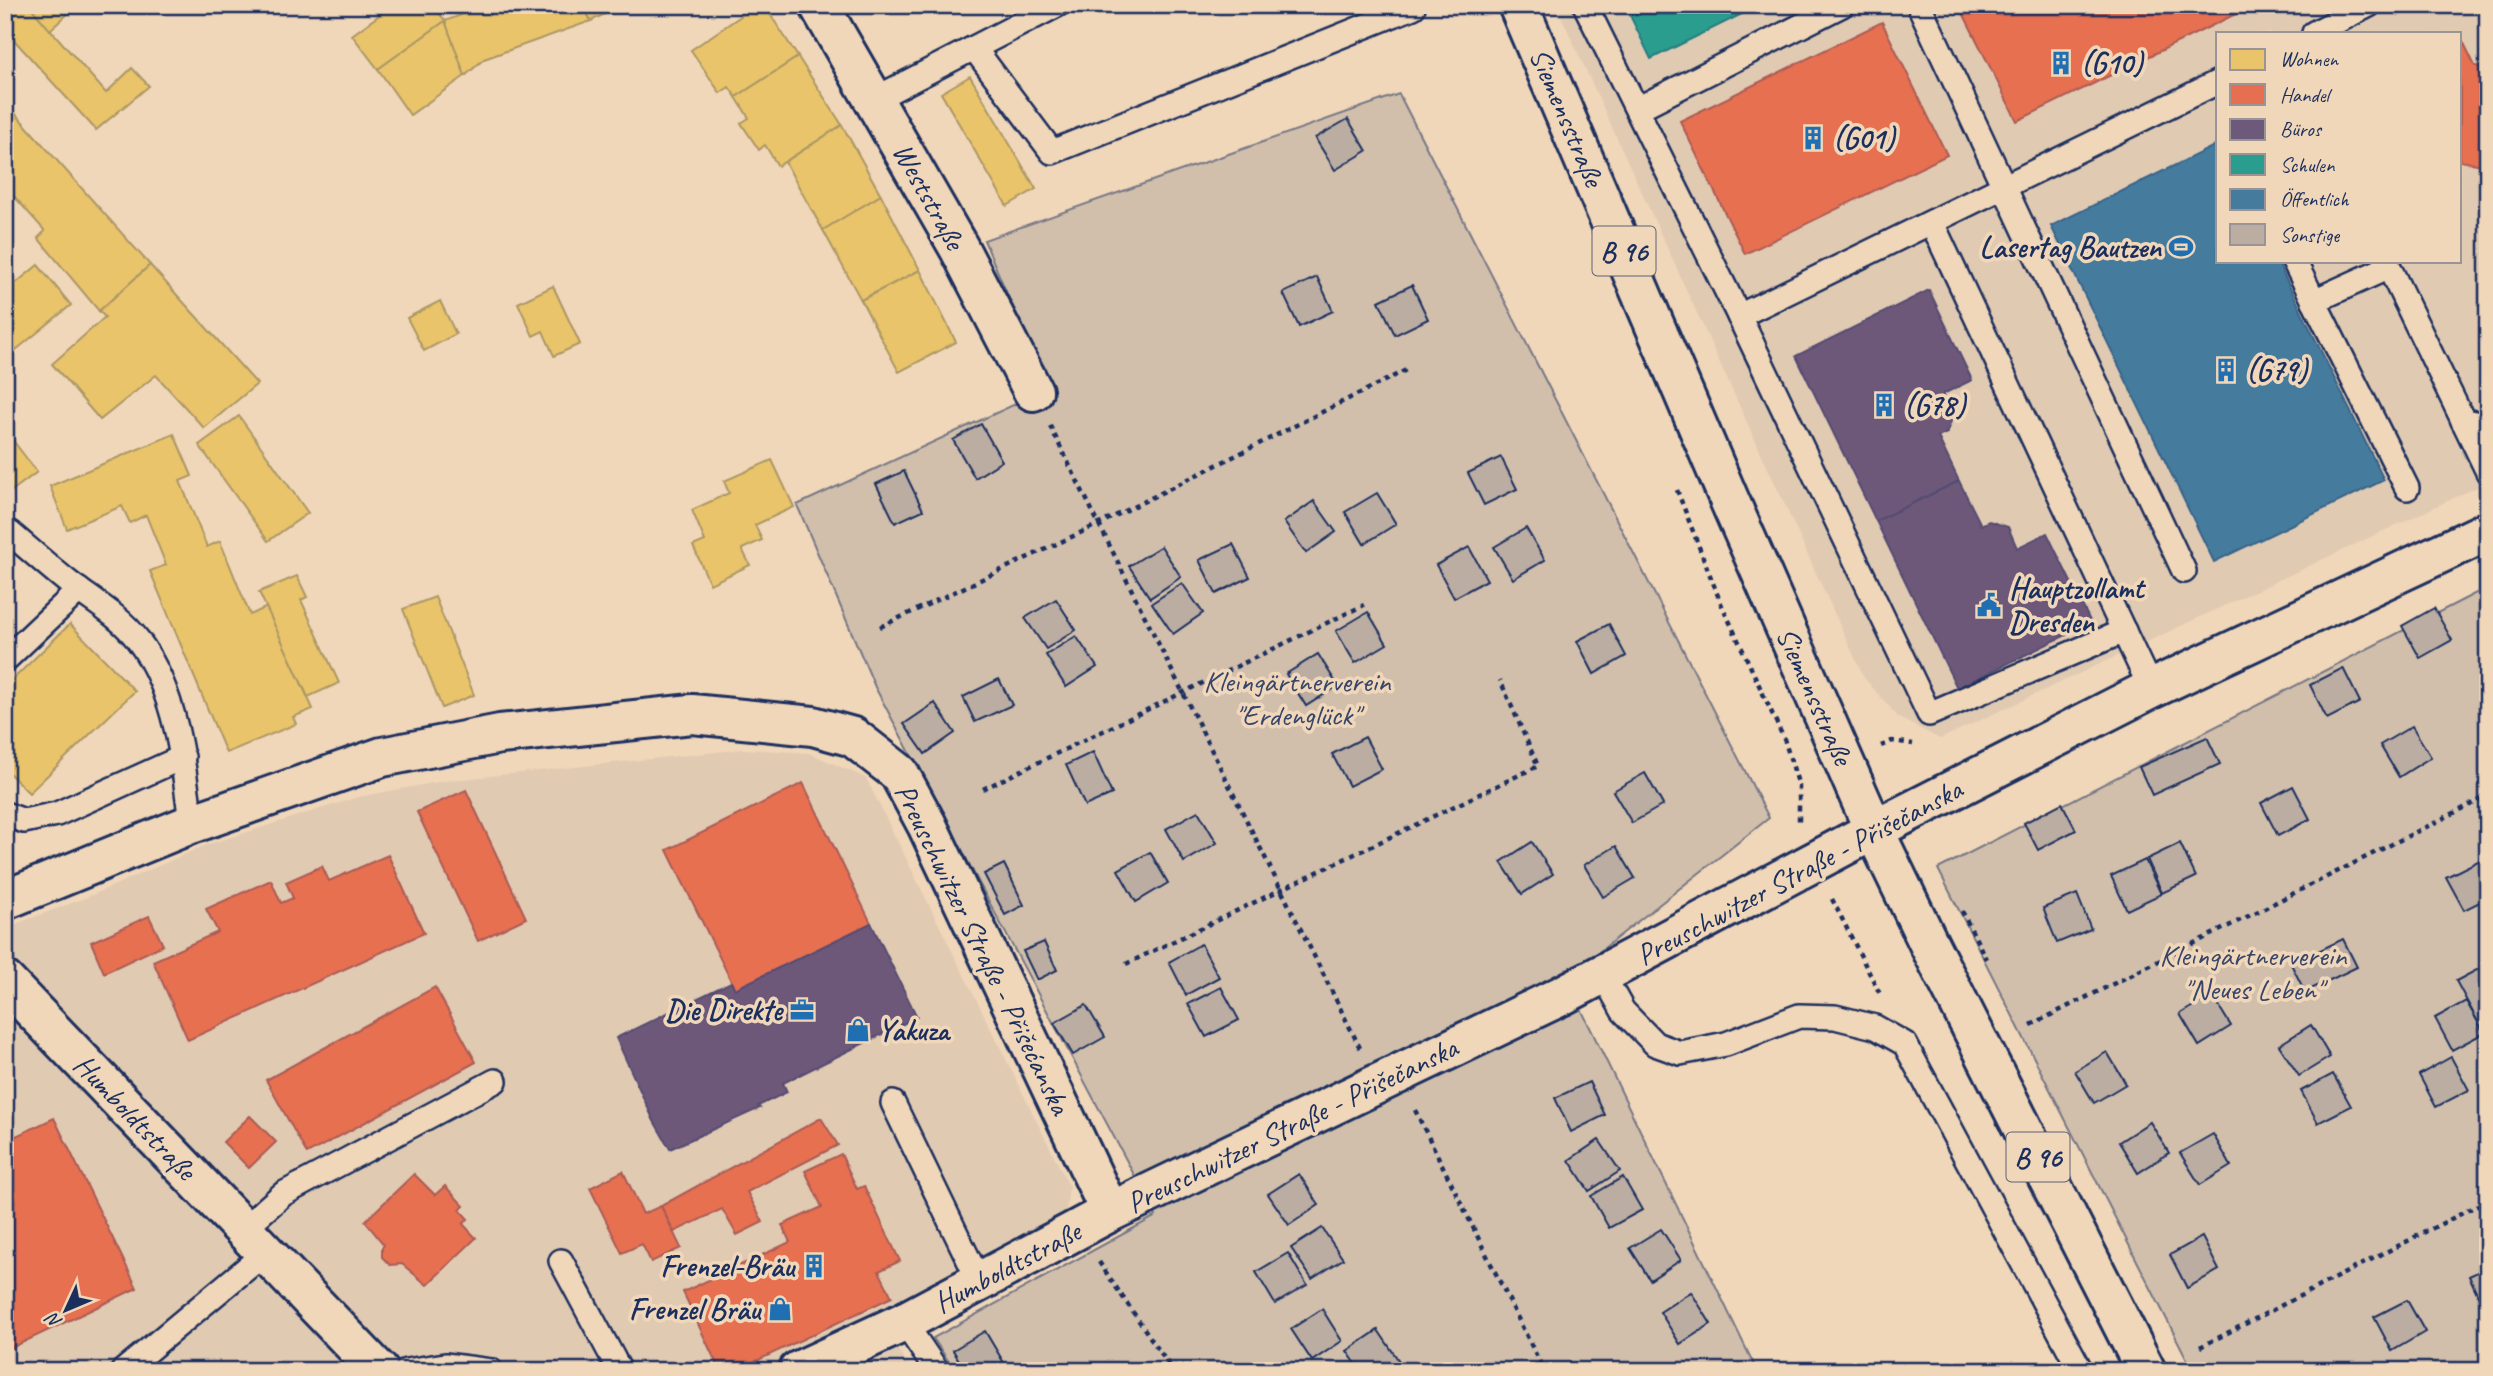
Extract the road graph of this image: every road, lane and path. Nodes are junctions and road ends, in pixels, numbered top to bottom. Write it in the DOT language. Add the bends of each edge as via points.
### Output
graph roads {
  1 [pos="819,5"];
  2 [pos="1057,5"];
  3 [pos="1413,5"];
  4 [pos="1518,5"];
  5 [pos="1585,5"];
  6 [pos="1842,5"];
  7 [pos="1919,5"];
  8 [pos="2369,5"];
  9 [pos="2316,32"];
  10 [pos="974,48"];
  11 [pos="2216,83"];
  12 [pos="875,99"];
  13 [pos="1637,109"];
  14 [pos="2004,189"];
  15 [pos="1932,223"];
  16 [pos="2294,262"];
  17 [pos="2388,264"];
  18 [pos="2314,301"];
  19 [pos="1740,316"];
  20 [pos="1410,368"];
  21 [pos="1033,391"];
  22 [pos="2463,421"];
  23 [pos="2488,425"];
  24 [pos="2488,472"];
  25 [pos="2407,488"];
  26 [pos="1099,524"];
  27 [pos="2488,531"];
  28 [pos="10,533"];
  29 [pos="2184,571"];
  30 [pos="79,590"];
  31 [pos="1364,605"];
  32 [pos="880,627"];
  33 [pos="2124,631"];
  34 [pos="5,660"];
  35 [pos="1500,680"];
  36 [pos="2151,689"];
  37 [pos="1183,693"];
  38 [pos="183,757"];
  39 [pos="983,789"];
  40 [pos="2488,796"];
  41 [pos="5,814"];
  42 [pos="191,824"];
  43 [pos="1874,830"];
  44 [pos="1281,889"];
  45 [pos="5,900"];
  46 [pos="1839,913"];
  47 [pos="1126,964"];
  48 [pos="1603,975"];
  49 [pos="5,981"];
  50 [pos="2031,1025"];
  51 [pos="1905,1044"];
  52 [pos="1388,1079"];
  53 [pos="495,1081"];
  54 [pos="893,1103"];
  55 [pos="2488,1200"];
  56 [pos="1110,1212"];
  57 [pos="1076,1230"];
  58 [pos="254,1241"];
  59 [pos="561,1261"];
  60 [pos="979,1280"];
  61 [pos="904,1322"];
  62 [pos="2200,1347"];
  63 [pos="123,1371"];
  64 [pos="379,1371"];
  65 [pos="406,1371"];
  66 [pos="491,1371"];
  67 [pos="620,1371"];
  68 [pos="798,1371"];
  69 [pos="937,1371"];
  70 [pos="1173,1371"];
  71 [pos="1544,1371"];
  72 [pos="2081,1371"];
  73 [pos="2146,1371"];
  1 -- 12 [label="street, Weststraße"];
  2 -- 10 [label="lane"];
  3 -- 10 [label="lane" via="1052,152"];
  4 -- 43 [label="street, Siemensstraße / B 96"];
  5 -- 13 [label="lane"];
  6 -- 13 [label="lane"];
  7 -- 14 [label="lane"];
  8 -- 9 [label="lane"];
  10 -- 12 [label="lane"];
  11 -- 14 [label="lane"];
  12 -- 21 [label="street, Weststraße"];
  13 -- 19 [label="lane"];
  14 -- 15 [label="lane"];
  14 -- 29 [label="lane"];
  15 -- 19 [label="lane"];
  15 -- 33 [label="lane"];
  16 -- 18 [label="lane"];
  17 -- 18 [label="lane"];
  17 -- 22 [label="lane"];
  18 -- 25 [label="lane"];
  19 -- 33 [label="lane" via="1929,715"];
  20 -- 26 [label="path"];
  21 -- 26 [label="path"];
  22 -- 23 [label="lane"];
  22 -- 24 [label="lane"];
  26 -- 32 [label="path"];
  26 -- 37 [label="path"];
  27 -- 36 [label="street, Preuschwitzer Straße - Přišečanska"];
  28 -- 30 [label="lane"];
  30 -- 34 [label="lane"];
  30 -- 38 [label="lane" via="106,608 137,639 158,674"];
  31 -- 37 [label="path"];
  33 -- 36 [label="lane"];
  35 -- 44 [label="path" via="1538,766"];
  36 -- 43 [label="street, Preuschwitzer Straße - Přišečanska"];
  37 -- 39 [label="path"];
  37 -- 44 [label="path"];
  38 -- 41 [label="lane" via="57,814 24,821"];
  38 -- 42 [label="lane"];
  40 -- 50 [label="path"];
  42 -- 45 [label="street, Preuschwitzer Straße - Přišećanska"];
  42 -- 56 [label="street, Preuschwitzer Straße - Přišećanska" via="382,757 500,734 692,714 813,726 853,737 899,773 922,814"];
  43 -- 48 [label="street, Preuschwitzer Straße - Přišečanska"];
  43 -- 73 [label="street, Siemensstraße / B 96"];
  44 -- 47 [label="path"];
  44 -- 52 [label="path"];
  46 -- 51 [label="path"];
  48 -- 51 [label="lane" via="1623,1010 1655,1044 1680,1053 1726,1044 1799,1016 1835,1017 1875,1027"];
  48 -- 52 [label="street, Preuschwitzer Straße - Přišečanska"];
  49 -- 58 [label="street, Humboldtstraße"];
  51 -- 72 [label="lane"];
  52 -- 56 [label="street, Preuschwitzer Straße - Přišečanska"];
  52 -- 71 [label="path"];
  53 -- 58 [label="lane" via="283,1194"];
  54 -- 60 [label="lane"];
  55 -- 62 [label="path"];
  56 -- 57 [label="street, Humboldtstraße"];
  57 -- 60 [label="street, Humboldtstraße"];
  57 -- 70 [label="path"];
  58 -- 63 [label="lane"];
  58 -- 64 [label="street, Humboldtstraße"];
  59 -- 67 [label="lane"];
  60 -- 61 [label="street, Humboldtstraße"];
  61 -- 68 [label="street, Humboldtstraße"];
  61 -- 69 [label="lane, Humboldtstraße"];
  65 -- 66 [label="lane" via="444,1365"];
}
